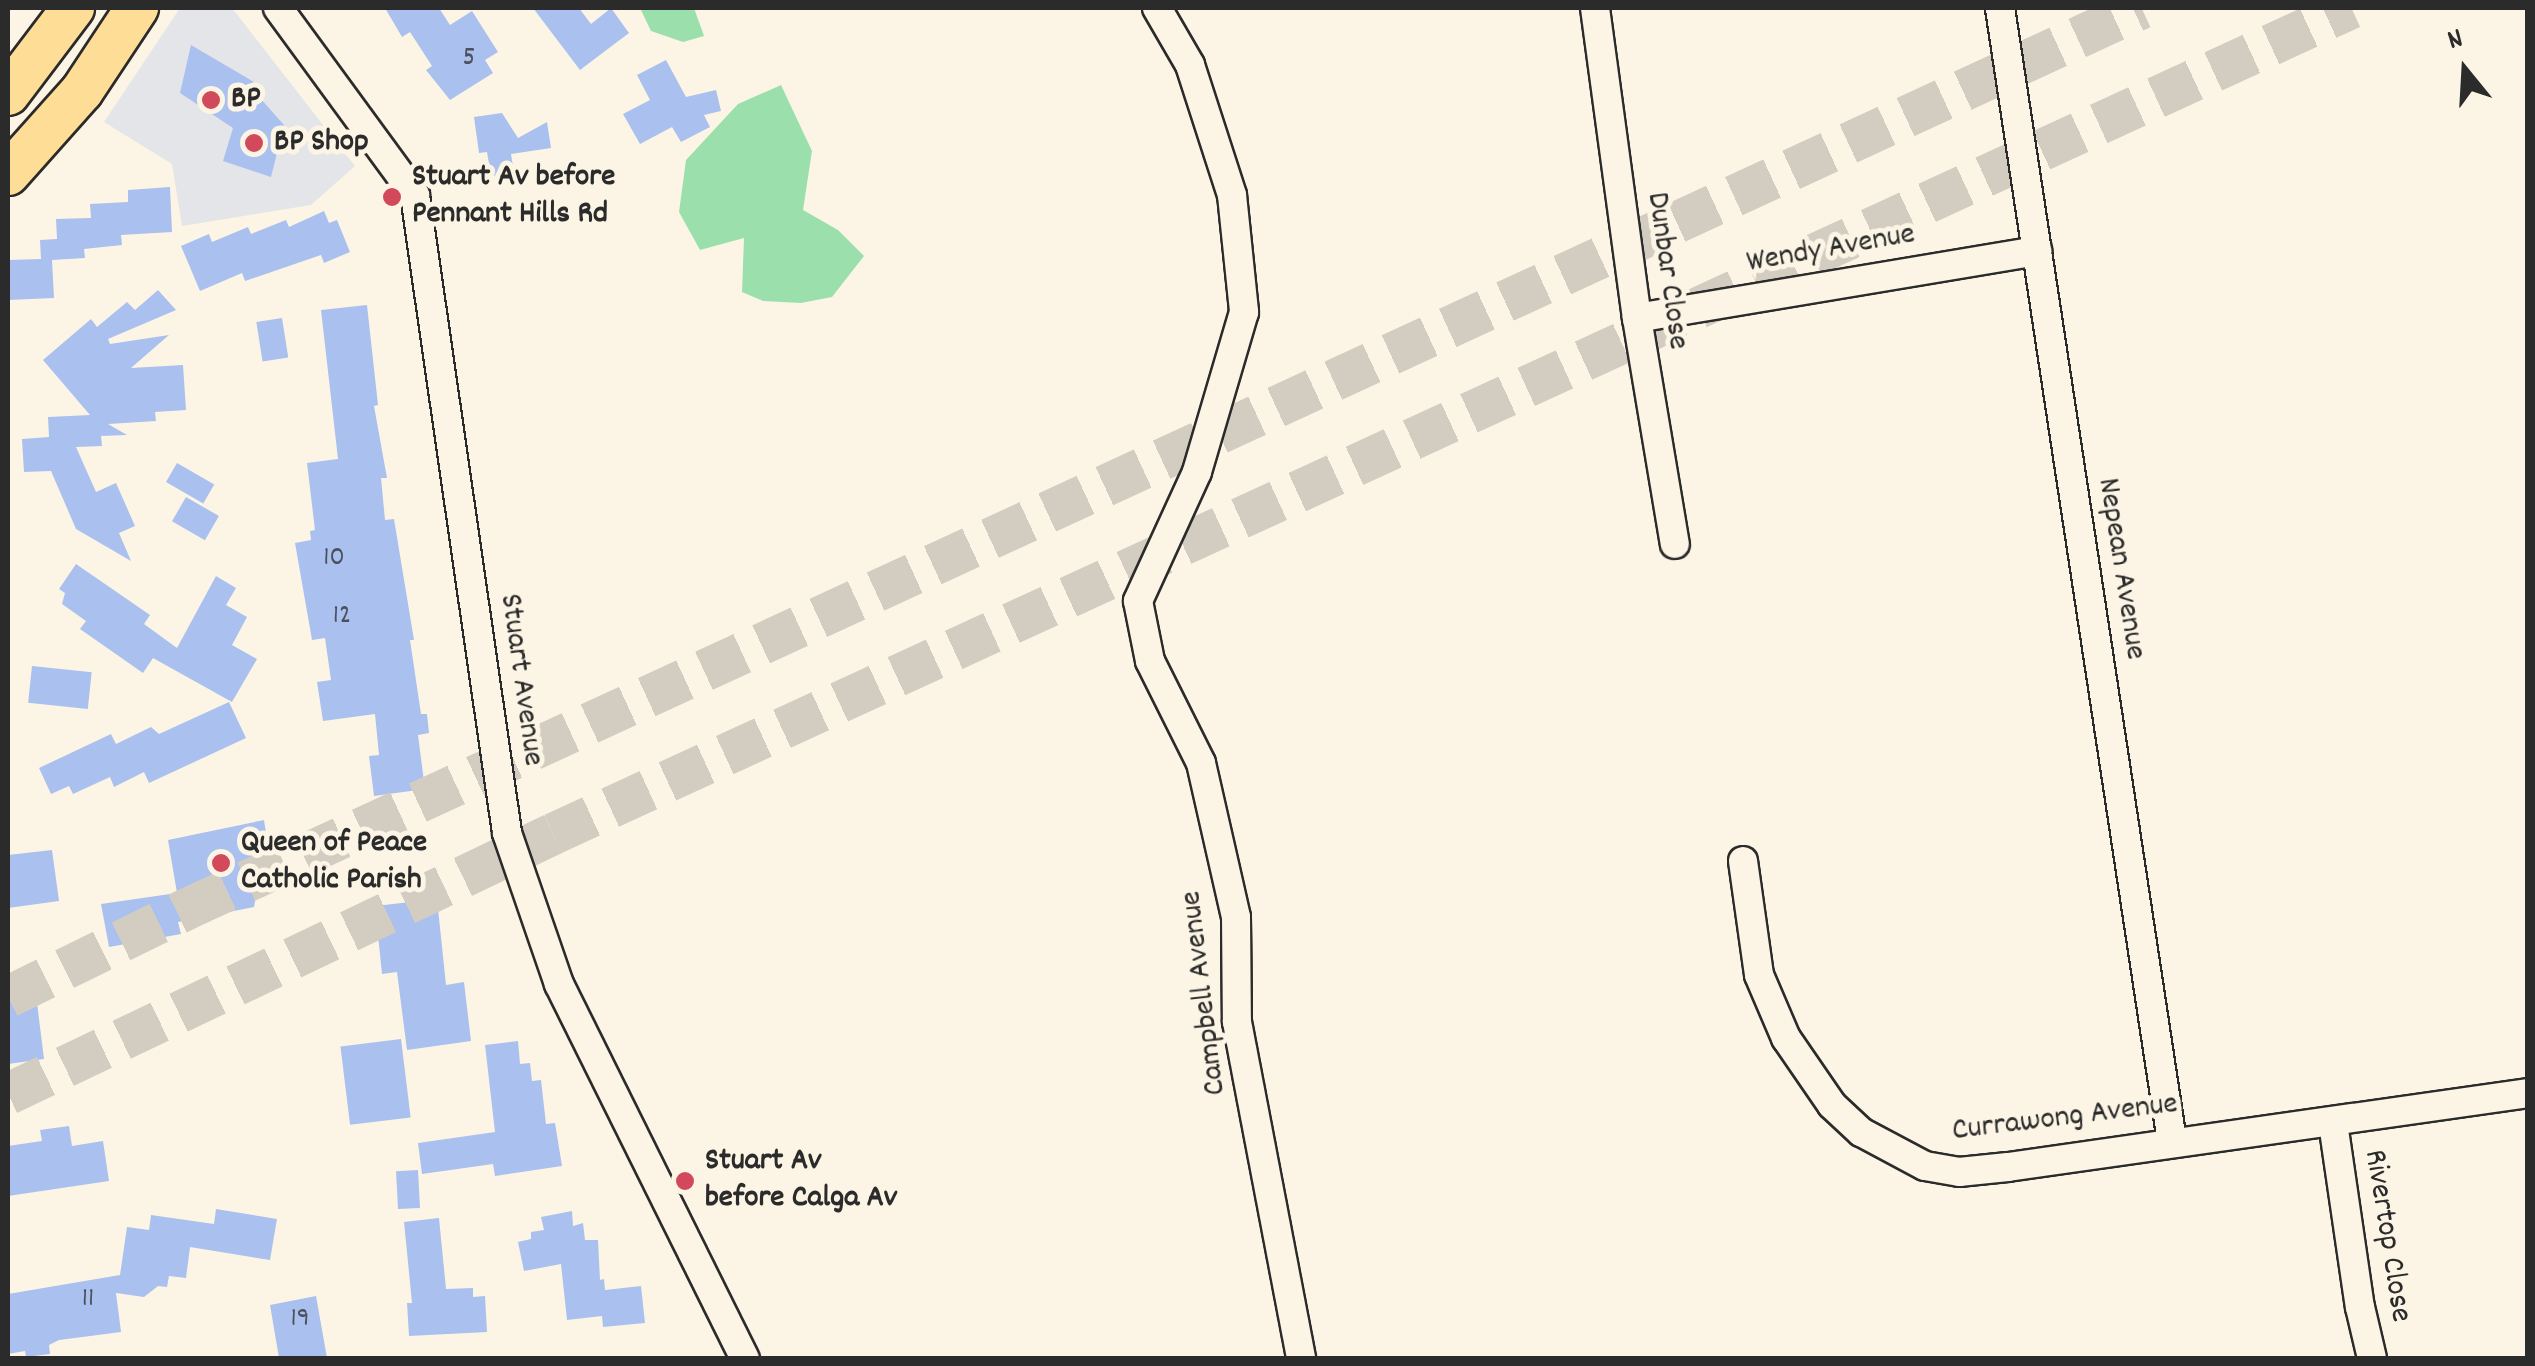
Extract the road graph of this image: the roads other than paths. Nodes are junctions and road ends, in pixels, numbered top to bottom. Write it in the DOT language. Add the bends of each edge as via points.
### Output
graph roads {
  1 [pos="73,8"];
  2 [pos="137,8"];
  3 [pos="278,8"];
  4 [pos="1157,8"];
  5 [pos="1594,8"];
  6 [pos="2000,8"];
  7 [pos="8,94"];
  8 [pos="8,174"];
  9 [pos="2037,251"];
  10 [pos="1637,318"];
  11 [pos="1675,544"];
  12 [pos="1743,861"];
  13 [pos="2528,1093"];
  14 [pos="2333,1123"];
  15 [pos="2172,1141"];
  16 [pos="745,1358"];
  17 [pos="1302,1358"];
  18 [pos="2372,1358"];
  1 -- 7 [label="highway"];
  2 -- 8 [label="highway" via="82,91"];
  3 -- 16 [label="street, Stuart Avenue" via="415,195 508,833 559,984"];
  4 -- 17 [label="street, Campbell Avenue" via="1190,66 1232,195 1244,312 1197,472 1138,602 1150,661 1201,763 1236,917 1237,1022"];
  5 -- 10 [label="street, Dunbar Close"];
  6 -- 9 [label="street, Nepean Avenue"];
  9 -- 10 [label="street, Wendy Avenue"];
  9 -- 15 [label="street, Nepean Avenue"];
  10 -- 11 [label="street, Dunbar Close"];
  12 -- 15 [label="street, Currawong Avenue" via="1770,1007 1805,1069 1861,1132 1894,1153 1959,1172"];
  13 -- 14 [label="street, Currawong Avenue"];
  14 -- 15 [label="street, Currawong Avenue"];
  14 -- 18 [label="street, Rivertop Close"];
}
